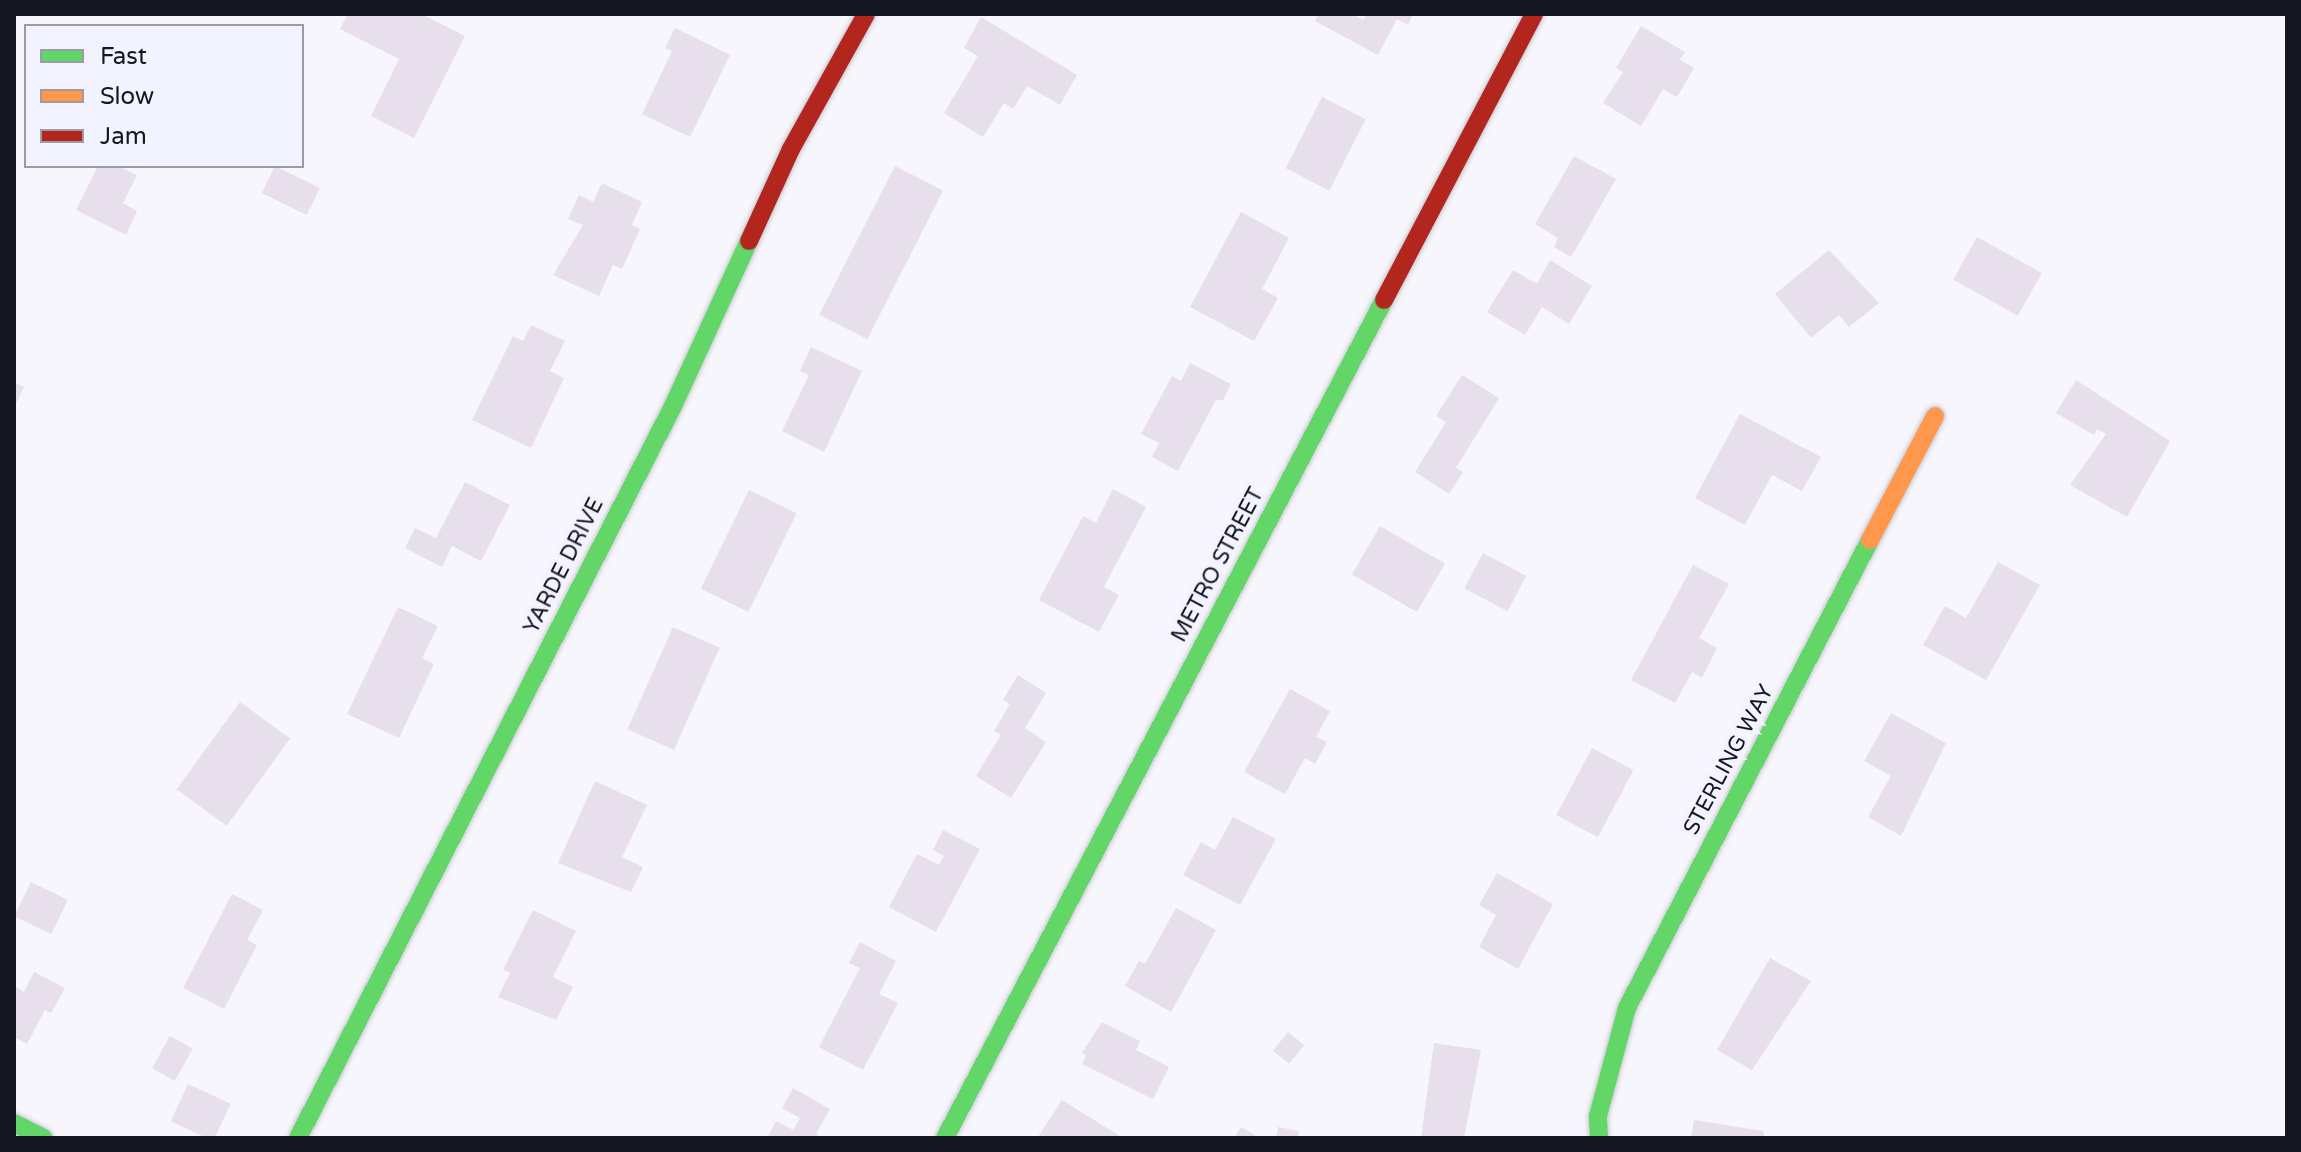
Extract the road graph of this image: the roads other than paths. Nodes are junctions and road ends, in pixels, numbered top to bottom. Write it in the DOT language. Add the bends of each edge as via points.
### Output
graph roads {
  1 [pos="866,14"];
  2 [pos="1534,14"];
  3 [pos="1935,416"];
  4 [pos="14,1123"];
  5 [pos="43,1138"];
  6 [pos="298,1138"];
  7 [pos="945,1138"];
  8 [pos="1599,1138"];
  1 -- 6 [label="street, YARDE DRIVE" via="791,149 673,406"];
  2 -- 7 [label="street, METRO STREET"];
  3 -- 8 [label="street, STERLING WAY" via="1627,1008 1598,1116"];
  4 -- 5 [label="street"];
}
